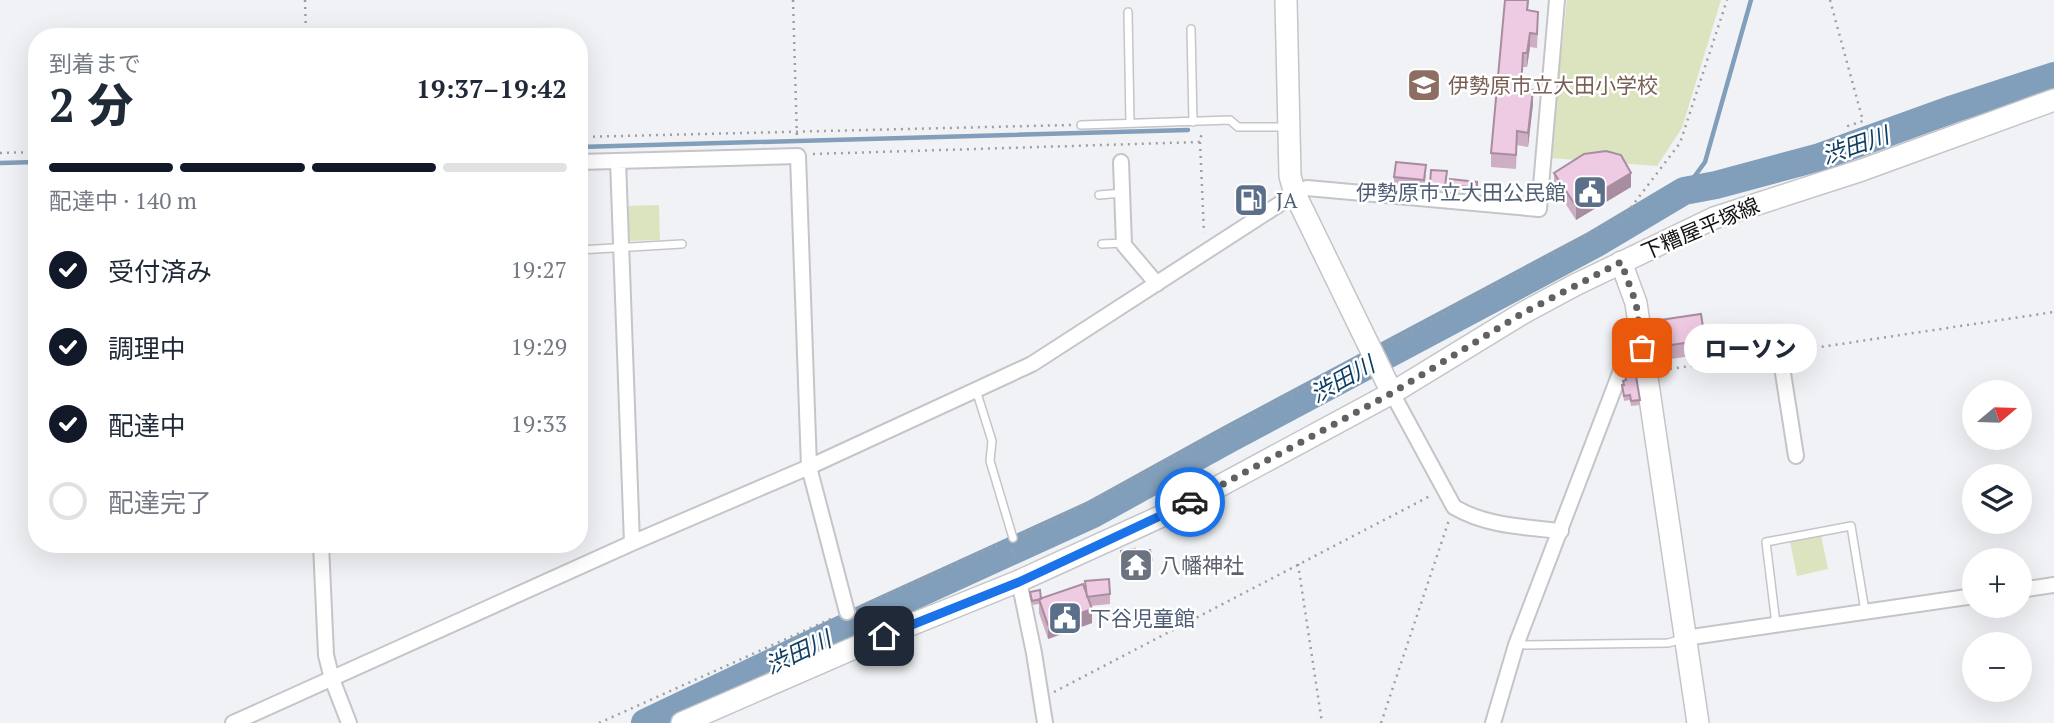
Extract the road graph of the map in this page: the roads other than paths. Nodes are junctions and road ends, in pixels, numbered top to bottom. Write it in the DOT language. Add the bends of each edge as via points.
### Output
graph roads {
  1 [pos="1286,0"];
  2 [pos="1558,0"];
  3 [pos="1128,12"];
  4 [pos="1191,29"];
  5 [pos="2054,100"];
  6 [pos="1197,122"];
  7 [pos="1130,123"];
  8 [pos="1081,125"];
  9 [pos="1289,127"];
  10 [pos="618,161"];
  11 [pos="588,162"];
  12 [pos="1121,162"];
  13 [pos="1122,193"];
  14 [pos="1099,194"];
  15 [pos="1295,194"];
  16 [pos="1124,243"];
  17 [pos="682,244"];
  18 [pos="1102,244"];
  19 [pos="622,248"];
  20 [pos="588,250"];
  21 [pos="1621,262"];
  22 [pos="1157,284"];
  23 [pos="1642,348"];
  24 [pos="1780,354"];
  25 [pos="1388,385"];
  26 [pos="976,389"];
  27 [pos="1796,456"];
  28 [pos="809,467"];
  29 [pos="1561,531"];
  30 [pos="1010,539"];
  31 [pos="632,543"];
  32 [pos="321,553"];
  33 [pos="1022,580"];
  34 [pos="2054,585"];
  35 [pos="2032,588"];
  36 [pos="1962,598"];
  37 [pos="1865,611"];
  38 [pos="846,612"];
  39 [pos="1776,624"];
  40 [pos="1685,638"];
  41 [pos="1516,645"];
  42 [pos="332,679"];
  43 [pos="233,723"];
  44 [pos="349,723"];
  45 [pos="682,723"];
  46 [pos="1045,723"];
  47 [pos="1493,723"];
  48 [pos="1698,723"];
  1 -- 9 [label="main road"];
  2 -- 15 [label="street" via="1539,209 1307,188"];
  3 -- 7 [label="lane"];
  4 -- 6 [label="lane"];
  5 -- 21 [label="main road, 下糟屋平塚線" via="1714,218"];
  6 -- 7 [label="lane"];
  6 -- 9 [label="lane" via="1230,120 1238,127"];
  7 -- 8 [label="lane"];
  9 -- 15 [label="main road"];
  10 -- 11 [label="street"];
  10 -- 19 [label="street"];
  10 -- 28 [label="street" via="798,156"];
  12 -- 13 [label="street"];
  13 -- 14 [label="lane"];
  13 -- 16 [label="street"];
  15 -- 22 [label="street"];
  15 -- 25 [label="main road"];
  16 -- 18 [label="lane"];
  16 -- 22 [label="street"];
  17 -- 19 [label="lane"];
  19 -- 20 [label="lane"];
  19 -- 31 [label="street"];
  21 -- 23 [label="main road" via="1636,303"];
  21 -- 25 [label="main road, 下糟屋平塚線"];
  22 -- 26 [label="street" via="1032,364"];
  23 -- 29 [label="street" via="1625,360"];
  23 -- 40 [label="main road"];
  24 -- 27 [label="street"];
  25 -- 29 [label="street" via="1454,507 1496,523"];
  25 -- 33 [label="main road, 下糟屋平塚線" via="1175,510"];
  26 -- 28 [label="street"];
  26 -- 30 [label="lane" via="992,441 990,461"];
  28 -- 31 [label="street"];
  28 -- 38 [label="street"];
  29 -- 41 [label="street"];
  31 -- 42 [label="street"];
  32 -- 42 [label="street" via="326,655"];
  33 -- 45 [label="main road, 下糟屋平塚線"];
  33 -- 46 [label="street"];
  34 -- 35 [label="street"];
  36 -- 37 [label="street"];
  37 -- 39 [label="street"];
  37 -- 39 [label="lane" via="1852,526 1766,542"];
  39 -- 40 [label="street"];
  40 -- 41 [label="lane" via="1668,643"];
  40 -- 48 [label="main road"];
  41 -- 47 [label="street"];
  42 -- 43 [label="street"];
  42 -- 44 [label="street"];
}
